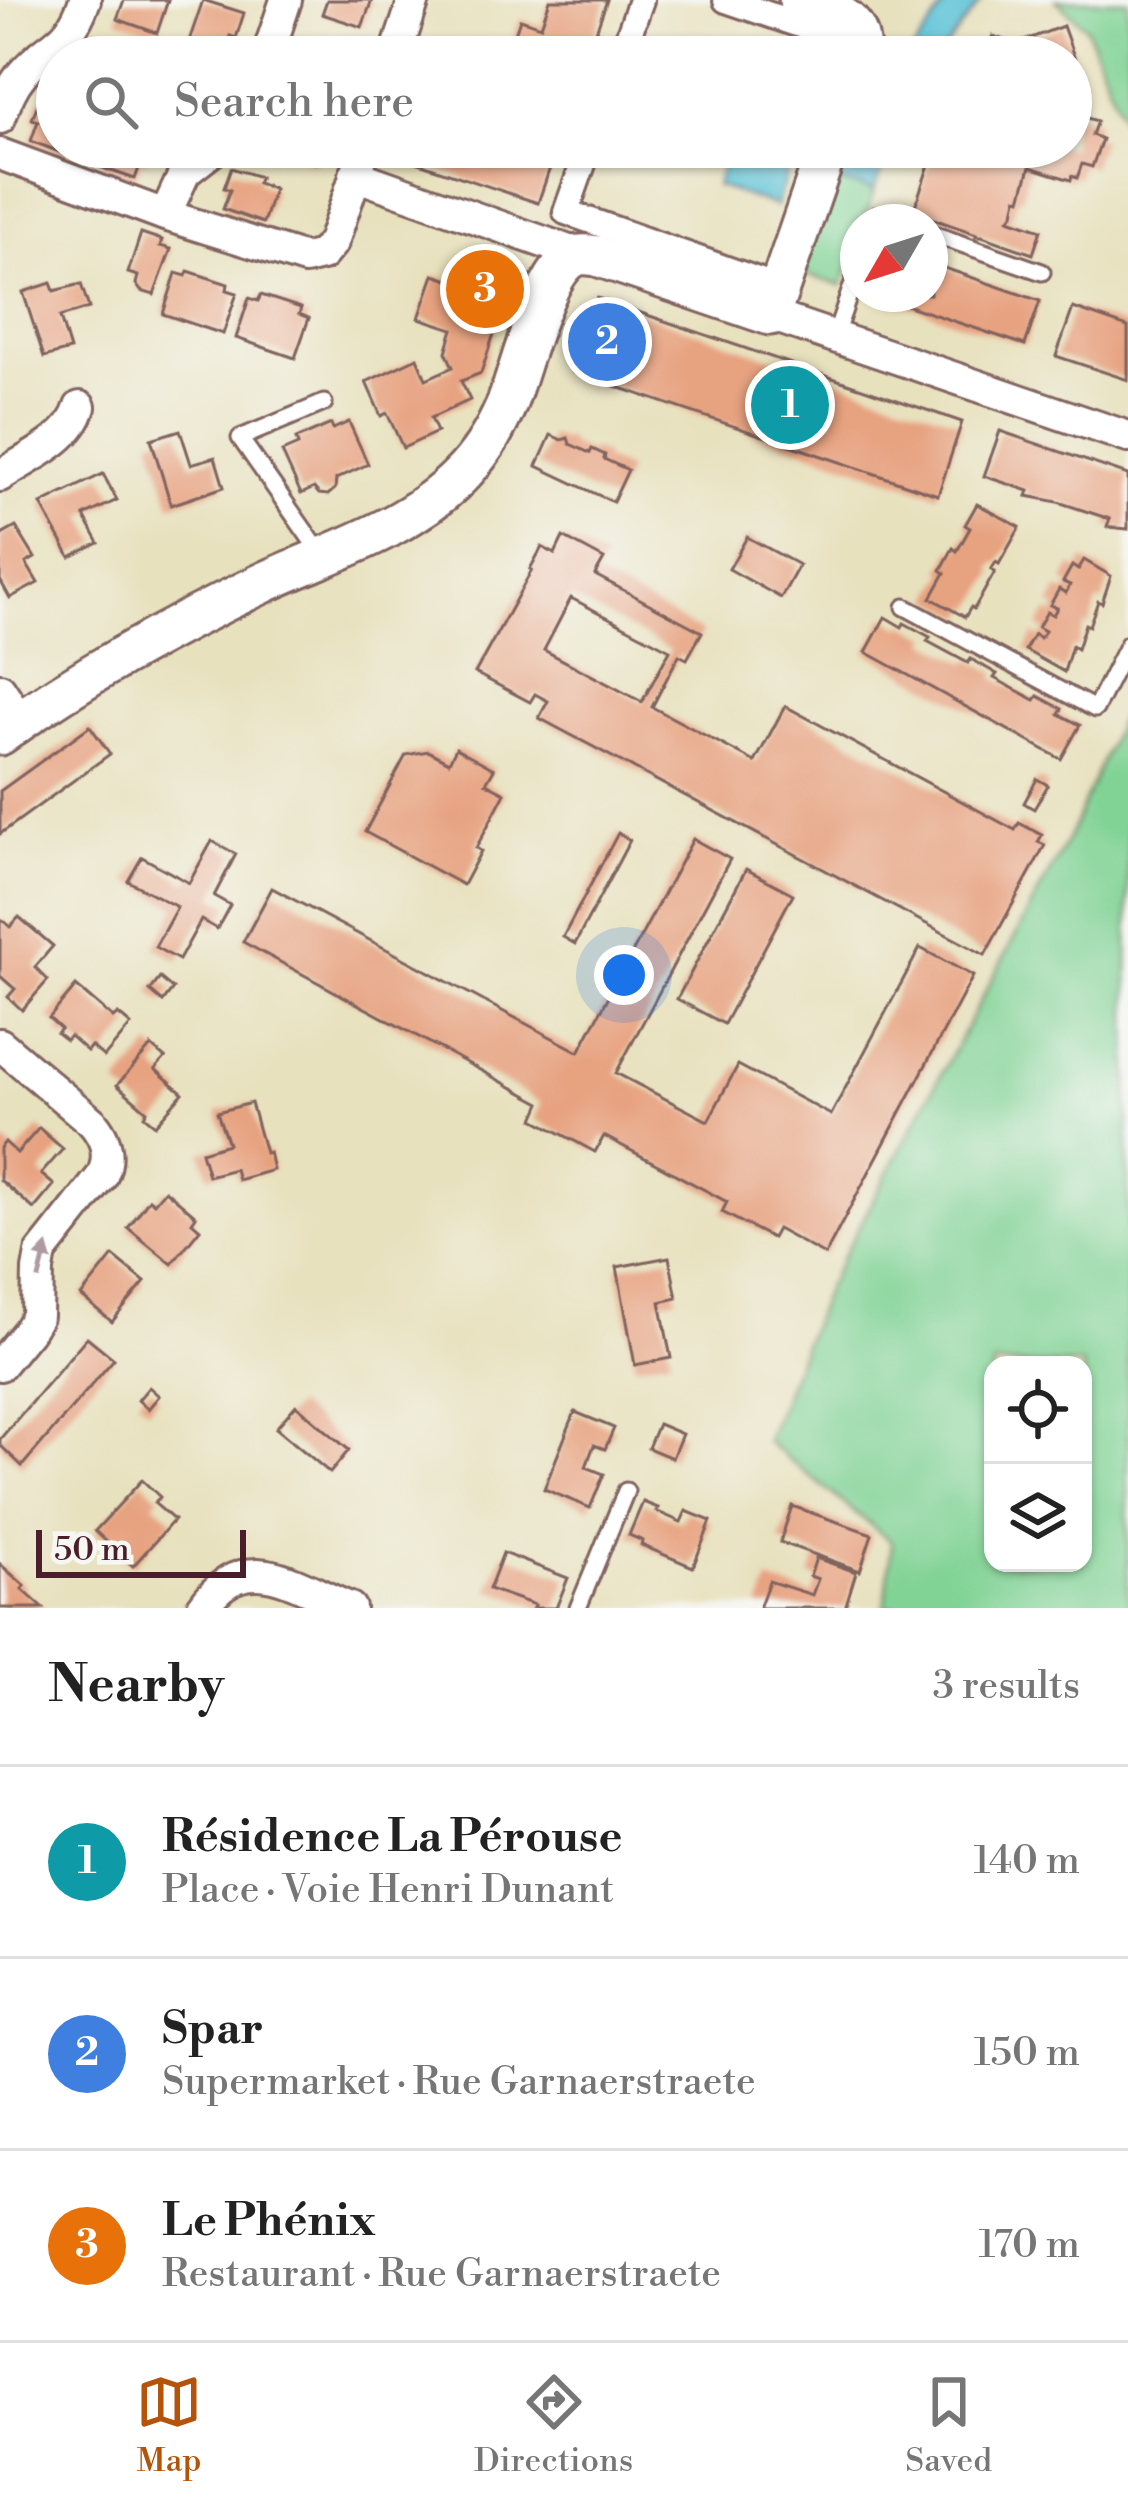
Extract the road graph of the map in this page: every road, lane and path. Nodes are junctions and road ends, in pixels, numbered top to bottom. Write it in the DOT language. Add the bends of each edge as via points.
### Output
graph roads {
  1 [pos="85,0"];
  2 [pos="286,0"];
  3 [pos="414,0"];
  4 [pos="641,0"];
  5 [pos="726,0"];
  6 [pos="799,0"];
  7 [pos="67,36"];
  8 [pos="273,36"];
  9 [pos="402,36"];
  10 [pos="628,36"];
  11 [pos="831,36"];
  12 [pos="858,36"];
  13 [pos="36,62"];
  14 [pos="0,118"];
  15 [pos="0,154"];
  16 [pos="36,167"];
  17 [pos="38,168"];
  18 [pos="189,168"];
  19 [pos="358,168"];
  20 [pos="379,168"];
  21 [pos="582,168"];
  22 [pos="820,168"];
  23 [pos="165,215"];
  24 [pos="948,239"];
  25 [pos="609,251"];
  26 [pos="1042,272"];
  27 [pos="768,299"];
  28 [pos="843,312"];
  29 [pos="834,338"];
  30 [pos="324,403"];
  31 [pos="80,407"];
  32 [pos="1128,437"];
  33 [pos="0,476"];
  34 [pos="323,556"];
  35 [pos="905,607"];
  36 [pos="1128,644"];
  37 [pos="7,715"];
  38 [pos="0,1044"];
  39 [pos="0,1365"];
  40 [pos="626,1491"];
  41 [pos="202,1608"];
  42 [pos="350,1608"];
  43 [pos="578,1608"];
  1 -- 7 [label="street"];
  2 -- 8 [label="street"];
  3 -- 9 [label="street"];
  4 -- 10 [label="street"];
  5 -- 11 [label="street"];
  6 -- 12 [label="street" via="831,11"];
  13 -- 14 [label="street" via="13,86"];
  15 -- 16 [label="street"];
  17 -- 23 [label="street"];
  18 -- 23 [label="street"];
  19 -- 23 [label="street" via="333,242 314,258"];
  20 -- 25 [label="street"];
  21 -- 25 [label="street" via="566,212"];
  22 -- 27 [label="street"];
  24 -- 26 [label="lane"];
  25 -- 27 [label="street"];
  25 -- 34 [label="street" via="566,263 550,284 508,403 470,466 415,513"];
  27 -- 29 [label="street"];
  28 -- 29 [label="lane"];
  29 -- 32 [label="street"];
  30 -- 34 [label="lane" via="240,438"];
  31 -- 33 [label="street" via="64,433"];
  34 -- 37 [label="street"];
  35 -- 36 [label="lane" via="1095,709"];
  39 -- 38 [label="street, one-way" via="38,1316 41,1253 101,1177 107,1152 93,1123"];
  40 -- 43 [label="lane"];
  41 -- 42 [label="street" via="226,1581 255,1572"];
}
